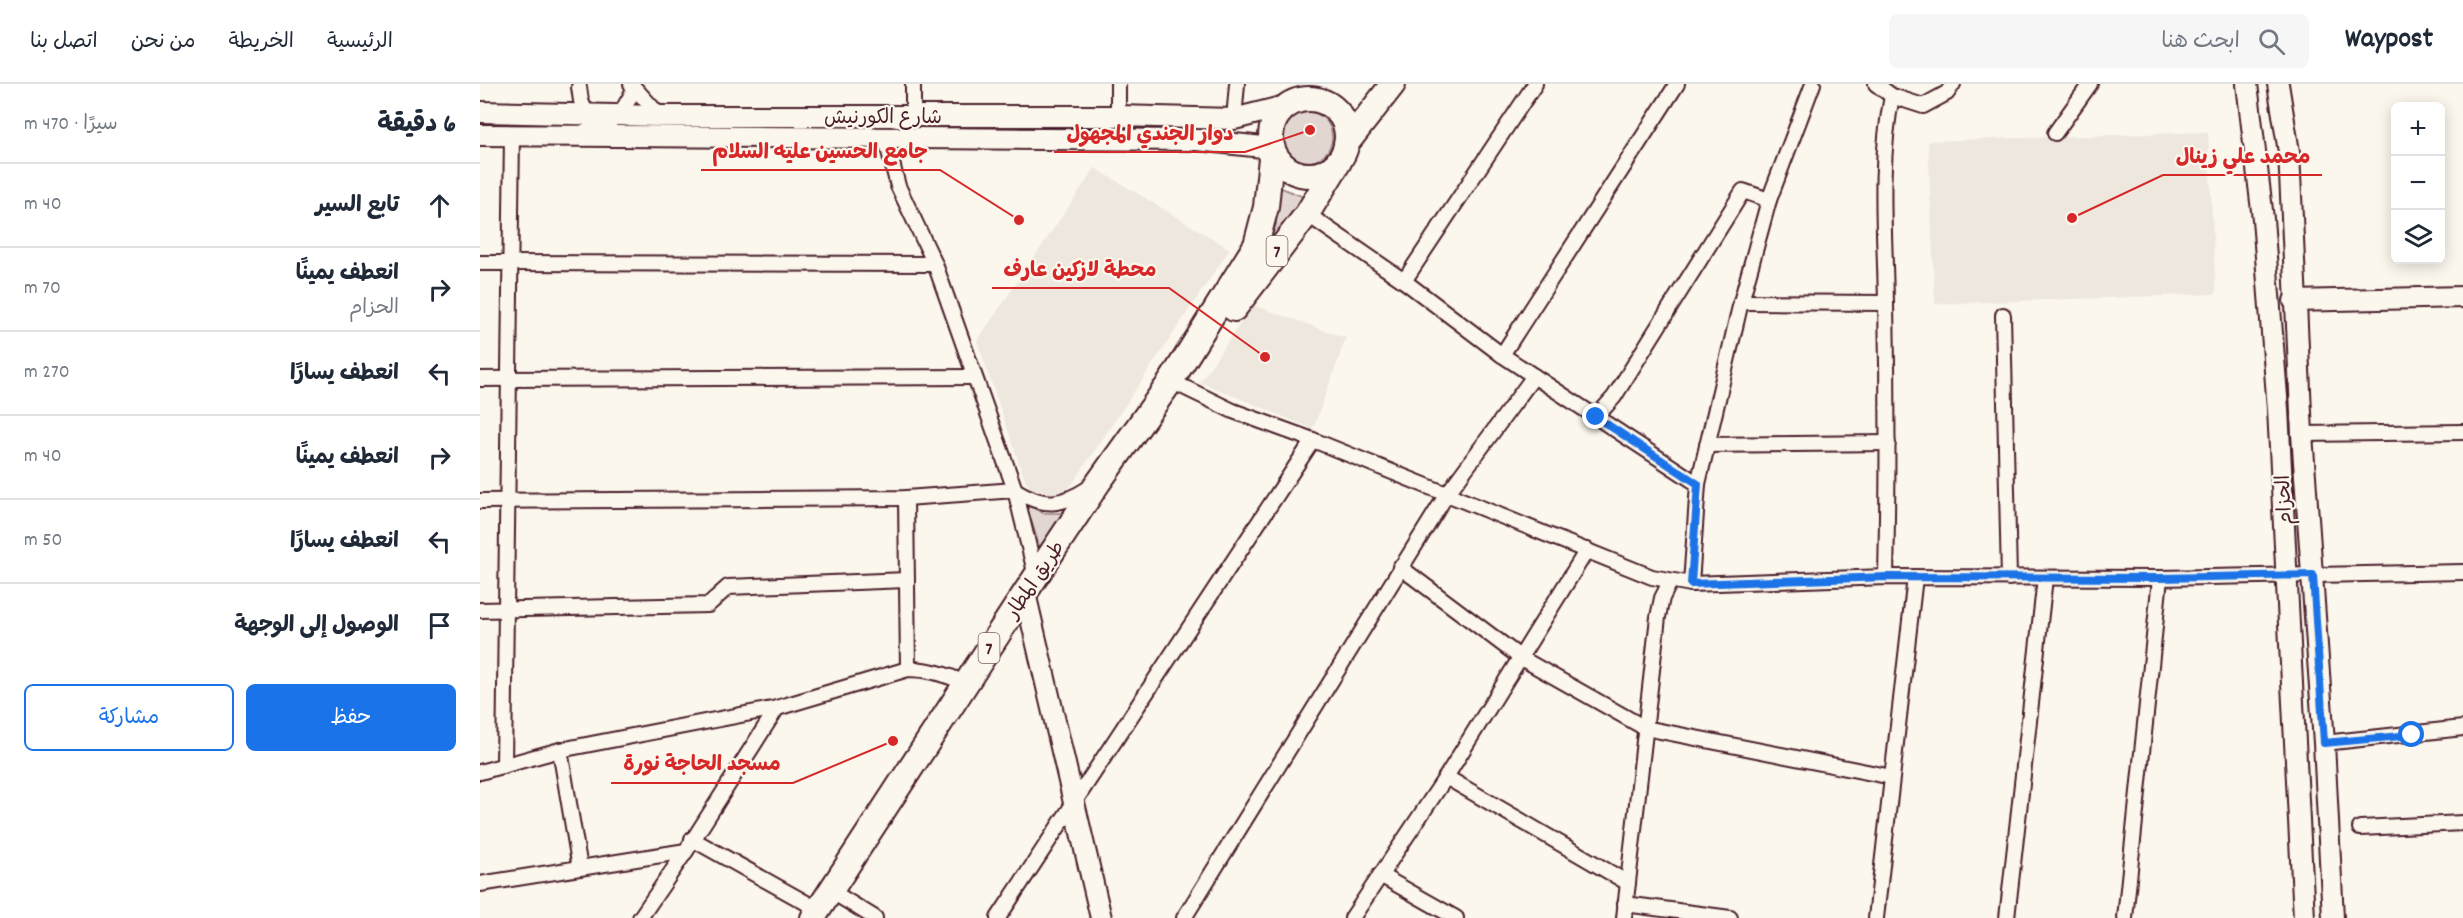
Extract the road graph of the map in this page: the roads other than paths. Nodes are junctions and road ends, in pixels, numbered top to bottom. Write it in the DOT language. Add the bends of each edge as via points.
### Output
graph roads {
  1 [pos="913,84"];
  2 [pos="1118,84"];
  3 [pos="1237,84"];
  4 [pos="1328,84"];
  5 [pos="1393,84"];
  6 [pos="1535,84"];
  7 [pos="1677,84"];
  8 [pos="1813,84"];
  9 [pos="1876,84"];
  10 [pos="1953,84"];
  11 [pos="2090,84"];
  12 [pos="2247,84"];
  13 [pos="2278,84"];
  14 [pos="580,86"];
  15 [pos="632,87"];
  16 [pos="1892,96"];
  17 [pos="1288,105"];
  18 [pos="480,112"];
  19 [pos="576,113"];
  20 [pos="621,114"];
  21 [pos="660,116"];
  22 [pos="913,116"];
  23 [pos="1118,116"];
  24 [pos="1234,120"];
  25 [pos="600,128"];
  26 [pos="2055,133"];
  27 [pos="480,135"];
  28 [pos="512,135"];
  29 [pos="572,135"];
  30 [pos="622,135"];
  31 [pos="885,136"];
  32 [pos="1272,148"];
  33 [pos="1345,150"];
  34 [pos="1769,200"];
  35 [pos="1307,214"];
  36 [pos="480,263"];
  37 [pos="512,264"];
  38 [pos="935,264"];
  39 [pos="1404,281"];
  40 [pos="2463,297"];
  41 [pos="2294,300"];
  42 [pos="1741,302"];
  43 [pos="1886,303"];
  44 [pos="2003,315"];
  45 [pos="1201,335"];
  46 [pos="1502,356"];
  47 [pos="1534,376"];
  48 [pos="974,377"];
  49 [pos="480,379"];
  50 [pos="508,380"];
  51 [pos="1171,381"];
  52 [pos="1596,417"];
  53 [pos="2463,432"];
  54 [pos="2302,434"];
  55 [pos="1313,440"];
  56 [pos="1888,443"];
  57 [pos="1707,445"];
  58 [pos="1098,483"];
  59 [pos="1698,484"];
  60 [pos="1015,490"];
  61 [pos="1447,494"];
  62 [pos="906,498"];
  63 [pos="480,501"];
  64 [pos="506,501"];
  65 [pos="1587,550"];
  66 [pos="1400,567"];
  67 [pos="2463,572"];
  68 [pos="2313,575"];
  69 [pos="2287,576"];
  70 [pos="1886,577"];
  71 [pos="1916,577"];
  72 [pos="2009,578"];
  73 [pos="2045,578"];
  74 [pos="2160,578"];
  75 [pos="907,580"];
  76 [pos="1670,582"];
  77 [pos="1031,584"];
  78 [pos="1691,584"];
  79 [pos="480,610"];
  80 [pos="507,611"];
  81 [pos="1521,658"];
  82 [pos="908,669"];
  83 [pos="966,684"];
  84 [pos="777,708"];
  85 [pos="1645,728"];
  86 [pos="2463,728"];
  87 [pos="2324,743"];
  88 [pos="560,750"];
  89 [pos="504,766"];
  90 [pos="480,772"];
  91 [pos="1446,777"];
  92 [pos="1892,777"];
  93 [pos="1074,803"];
  94 [pos="2463,823"];
  95 [pos="2360,828"];
  96 [pos="689,845"];
  97 [pos="580,868"];
  98 [pos="1380,875"];
  99 [pos="1628,883"];
  100 [pos="480,884"];
  101 [pos="821,906"];
  102 [pos="1624,911"];
  103 [pos="640,918"];
  104 [pos="875,918"];
  105 [pos="998,918"];
  106 [pos="1101,918"];
  107 [pos="1184,918"];
  108 [pos="1352,918"];
  109 [pos="1456,918"];
  110 [pos="1730,918"];
  111 [pos="1876,918"];
  112 [pos="2007,918"];
  113 [pos="2125,918"];
  114 [pos="2304,918"];
  115 [pos="2333,918"];
  1 -- 22 [label="street"];
  2 -- 23 [label="street"];
  3 -- 24 [label="street"];
  4 -- 17 [label="highway"];
  5 -- 33 [label="highway, طريق المطار / 7"];
  6 -- 39 [label="street"];
  7 -- 46 [label="street"];
  8 -- 34 [label="street"];
  9 -- 16 [label="street"];
  10 -- 16 [label="street" via="1947,93 1923,106"];
  11 -- 26 [label="street"];
  12 -- 69 [label="street, الحزام" via="2264,231"];
  13 -- 41 [label="street, الحزام" via="2289,152"];
  14 -- 19 [label="street"];
  15 -- 20 [label="street"];
  15 -- 21 [label="street"];
  16 -- 43 [label="street" via="1885,127 1882,179"];
  17 -- 24 [label="street, شارع الكورنيش"];
  17 -- 32 [label="highway" via="1272,125"];
  17 -- 33 [label="highway" via="1313,99 1329,105 1344,122"];
  18 -- 19 [label="street, شارع الكورنيش"];
  19 -- 20 [label="street, شارع الكورنيش"];
  19 -- 25 [label="street"];
  20 -- 21 [label="street, شارع الكورنيش"];
  20 -- 25 [label="street"];
  21 -- 22 [label="street, شارع الكورنيش"];
  22 -- 23 [label="street, شارع الكورنيش"];
  23 -- 24 [label="street, شارع الكورنيش"];
  25 -- 29 [label="street"];
  25 -- 30 [label="street"];
  27 -- 28 [label="street, شارع الكورنيش"];
  28 -- 29 [label="street, شارع الكورنيش"];
  28 -- 37 [label="street"];
  29 -- 30 [label="street, شارع الكورنيش"];
  30 -- 31 [label="street, شارع الكورنيش"];
  31 -- 32 [label="street, شارع الكورنيش" via="1197,140"];
  31 -- 38 [label="street" via="898,186"];
  32 -- 33 [label="highway" via="1284,166 1305,175 1327,171"];
  32 -- 45 [label="highway, طريق المطار / 7" via="1260,234"];
  33 -- 35 [label="highway, طريق المطار / 7"];
  34 -- 42 [label="street"];
  34 -- 52 [label="street" via="1743,191 1614,397"];
  35 -- 39 [label="street"];
  35 -- 45 [label="highway, طريق المطار / 7" via="1221,327"];
  36 -- 37 [label="street"];
  37 -- 38 [label="street"];
  37 -- 50 [label="street"];
  38 -- 48 [label="street"];
  39 -- 46 [label="street"];
  40 -- 41 [label="street"];
  41 -- 54 [label="street, الحزام"];
  42 -- 43 [label="street"];
  42 -- 57 [label="street"];
  43 -- 56 [label="street"];
  44 -- 72 [label="street"];
  45 -- 51 [label="highway, طريق المطار / 7"];
  46 -- 47 [label="street"];
  47 -- 52 [label="street"];
  47 -- 61 [label="street"];
  48 -- 50 [label="street"];
  48 -- 60 [label="street"];
  49 -- 50 [label="street"];
  50 -- 64 [label="street"];
  51 -- 55 [label="street" via="1233,411"];
  51 -- 58 [label="highway, طريق المطار / 7"];
  52 -- 59 [label="street"];
  53 -- 54 [label="street"];
  54 -- 68 [label="street, الحزام"];
  55 -- 61 [label="street"];
  55 -- 93 [label="street"];
  56 -- 57 [label="street"];
  56 -- 70 [label="street"];
  57 -- 59 [label="street"];
  58 -- 60 [label="street" via="1061,502 1041,502"];
  58 -- 77 [label="highway, طريق المطار / 7"];
  59 -- 78 [label="street"];
  60 -- 62 [label="street"];
  60 -- 77 [label="street"];
  61 -- 65 [label="street"];
  61 -- 66 [label="street"];
  62 -- 64 [label="street"];
  62 -- 75 [label="street"];
  63 -- 64 [label="street"];
  64 -- 80 [label="street"];
  65 -- 76 [label="street"];
  65 -- 81 [label="street"];
  66 -- 81 [label="street"];
  66 -- 107 [label="street"];
  67 -- 68 [label="street"];
  68 -- 69 [label="street"];
  68 -- 87 [label="street, الحزام"];
  69 -- 74 [label="street"];
  69 -- 114 [label="street, الحزام"];
  70 -- 71 [label="street"];
  70 -- 78 [label="street"];
  71 -- 72 [label="street"];
  71 -- 92 [label="street"];
  72 -- 73 [label="street"];
  73 -- 74 [label="street"];
  73 -- 112 [label="street"];
  74 -- 113 [label="street"];
  75 -- 80 [label="street" via="728,587 708,604"];
  75 -- 82 [label="street"];
  76 -- 78 [label="street"];
  76 -- 85 [label="street" via="1662,598"];
  77 -- 83 [label="highway, طريق المطار / 7"];
  77 -- 93 [label="street"];
  79 -- 80 [label="street"];
  80 -- 89 [label="street"];
  81 -- 85 [label="street"];
  81 -- 91 [label="street"];
  82 -- 83 [label="street" via="927,669"];
  82 -- 84 [label="street"];
  83 -- 101 [label="highway, طريق المطار / 7"];
  84 -- 88 [label="street"];
  84 -- 96 [label="street"];
  85 -- 92 [label="street"];
  85 -- 99 [label="street"];
  86 -- 87 [label="street"];
  87 -- 115 [label="street, الحزام"];
  88 -- 89 [label="street"];
  88 -- 97 [label="street"];
  89 -- 90 [label="street"];
  91 -- 98 [label="street"];
  91 -- 99 [label="street"];
  92 -- 111 [label="street"];
  93 -- 105 [label="street"];
  93 -- 106 [label="street"];
  94 -- 95 [label="street"];
  96 -- 97 [label="street"];
  96 -- 101 [label="street"];
  96 -- 103 [label="street"];
  97 -- 100 [label="street"];
  98 -- 108 [label="street"];
  98 -- 109 [label="street"];
  99 -- 102 [label="street"];
  101 -- 104 [label="street"];
  102 -- 110 [label="street"];
}
